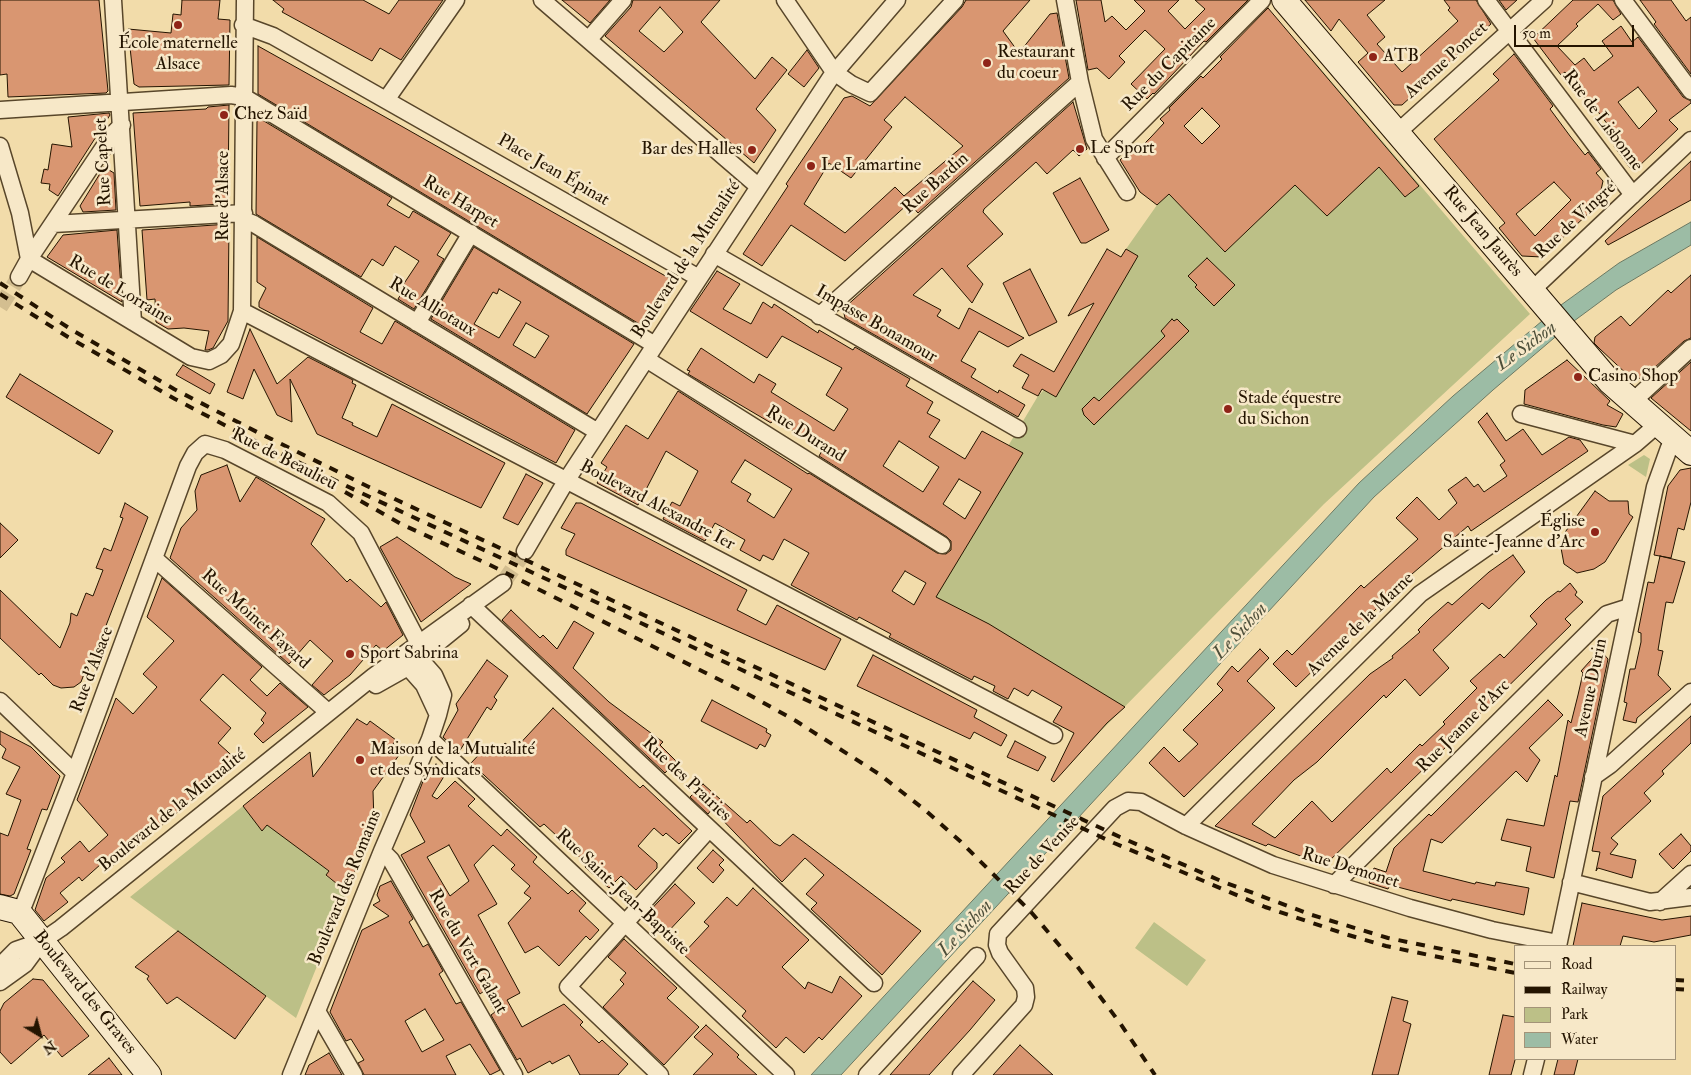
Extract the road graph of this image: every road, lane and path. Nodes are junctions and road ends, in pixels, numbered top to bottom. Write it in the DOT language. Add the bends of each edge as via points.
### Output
graph roads {
  1 [pos="113,0"];
  2 [pos="245,0"];
  3 [pos="456,0"];
  4 [pos="542,0"];
  5 [pos="623,0"];
  6 [pos="785,0"];
  7 [pos="897,0"];
  8 [pos="955,0"];
  9 [pos="1065,0"];
  10 [pos="1262,0"];
  11 [pos="1284,0"];
  12 [pos="1486,0"];
  13 [pos="1544,0"];
  14 [pos="1623,0"];
  15 [pos="243,25"];
  16 [pos="1509,32"];
  17 [pos="589,39"];
  18 [pos="834,72"];
  19 [pos="1080,82"];
  20 [pos="1691,91"];
  21 [pos="244,97"];
  22 [pos="386,100"];
  23 [pos="121,102"];
  24 [pos="0,110"];
  25 [pos="122,125"];
  26 [pos="1398,132"];
  27 [pos="1691,140"];
  28 [pos="2,156"];
  29 [pos="1106,158"];
  30 [pos="759,187"];
  31 [pos="1127,192"];
  32 [pos="0,193"];
  33 [pos="1633,194"];
  34 [pos="20,213"];
  35 [pos="244,217"];
  36 [pos="128,220"];
  37 [pos="53,224"];
  38 [pos="471,233"];
  39 [pos="714,254"];
  40 [pos="29,259"];
  41 [pos="19,277"];
  42 [pos="699,278"];
  43 [pos="1538,297"];
  44 [pos="242,311"];
  45 [pos="819,316"];
  46 [pos="133,322"];
  47 [pos="417,323"];
  48 [pos="1691,348"];
  49 [pos="651,352"];
  50 [pos="191,357"];
  51 [pos="1632,402"];
  52 [pos="1521,414"];
  53 [pos="1657,424"];
  54 [pos="1018,429"];
  55 [pos="598,432"];
  56 [pos="205,444"];
  57 [pos="1635,444"];
  58 [pos="1683,447"];
  59 [pos="566,481"];
  60 [pos="942,545"];
  61 [pos="525,551"];
  62 [pos="155,559"];
  63 [pos="1629,607"];
  64 [pos="474,608"];
  65 [pos="415,656"];
  66 [pos="1691,692"];
  67 [pos="0,701"];
  68 [pos="328,712"];
  69 [pos="1054,736"];
  70 [pos="430,739"];
  71 [pos="75,773"];
  72 [pos="1593,777"];
  73 [pos="1141,802"];
  74 [pos="1186,826"];
  75 [pos="709,828"];
  76 [pos="382,851"];
  77 [pos="1691,874"];
  78 [pos="1571,882"];
  79 [pos="1334,885"];
  80 [pos="1691,896"];
  81 [pos="1660,902"];
  82 [pos="9,909"];
  83 [pos="625,923"];
  84 [pos="42,941"];
  85 [pos="1558,945"];
  86 [pos="977,956"];
  87 [pos="0,966"];
  88 [pos="0,982"];
  89 [pos="874,983"];
  90 [pos="317,1011"];
  91 [pos="1536,1060"];
  92 [pos="785,1074"];
  93 [pos="149,1075"];
  94 [pos="291,1075"];
  95 [pos="354,1075"];
  96 [pos="514,1075"];
  97 [pos="660,1075"];
  98 [pos="866,1075"];
  99 [pos="962,1075"];
  100 [pos="1532,1075"];
  1 -- 23 [label="street, Rue Capelet"];
  2 -- 15 [label="street, Rue d'Alsace"];
  3 -- 22 [label="street"];
  4 -- 17 [label="street"];
  5 -- 17 [label="street"];
  6 -- 18 [label="street"];
  7 -- 18 [label="street, Boulevard de la Mutualité"];
  8 -- 18 [label="street" via="870,93"];
  9 -- 19 [label="street"];
  10 -- 29 [label="street, Rue du Capitaine"];
  11 -- 26 [label="street, Rue Jean Jaurès"];
  12 -- 16 [label="street, Rue de Lisbonne"];
  13 -- 16 [label="street, Avenue Poncet"];
  14 -- 20 [label="street"];
  15 -- 21 [label="street, Rue d'Alsace"];
  15 -- 22 [label="street, Place Jean Épinat" via="273,36"];
  16 -- 26 [label="street, Avenue Poncet"];
  16 -- 33 [label="street, Rue de Lisbonne"];
  17 -- 30 [label="street"];
  18 -- 30 [label="street, Boulevard de la Mutualité"];
  19 -- 29 [label="street" via="1094,139"];
  19 -- 45 [label="street, Rue Bardin"];
  21 -- 23 [label="street" via="231,95"];
  21 -- 35 [label="street, Rue d'Alsace"];
  21 -- 38 [label="street, Rue Harpet"];
  22 -- 42 [label="street, Place Jean Épinat"];
  23 -- 24 [label="street"];
  23 -- 25 [label="street, Rue Capelet"];
  25 -- 36 [label="street, Rue Capelet"];
  25 -- 37 [label="street"];
  26 -- 43 [label="street, Rue Jean Jaurès"];
  27 -- 33 [label="street, Rue de Vingré"];
  28 -- 34 [label="street"];
  29 -- 31 [label="street"];
  30 -- 39 [label="street, Boulevard de la Mutualité"];
  32 -- 34 [label="street"];
  33 -- 43 [label="street, Rue de Vingré"];
  34 -- 40 [label="street"];
  35 -- 36 [label="street"];
  35 -- 44 [label="street, Rue d'Alsace"];
  35 -- 47 [label="street, Rue Alliotaux"];
  36 -- 37 [label="street"];
  36 -- 46 [label="street, Rue Capelet"];
  37 -- 40 [label="street"];
  38 -- 47 [label="street"];
  38 -- 49 [label="street, Rue Harpet"];
  39 -- 42 [label="street, Boulevard de la Mutualité"];
  39 -- 45 [label="street, Impasse Bonamour"];
  40 -- 41 [label="street"];
  40 -- 46 [label="street, Rue de Lorraine"];
  42 -- 49 [label="street, Boulevard de la Mutualité"];
  43 -- 51 [label="street, Rue Jean Jaurès" via="1610,382"];
  44 -- 50 [label="street, Rue d'Alsace" via="231,344 221,356 209,361"];
  44 -- 59 [label="street, Boulevard Alexandre Ier"];
  45 -- 54 [label="street, Impasse Bonamour"];
  46 -- 50 [label="street, Rue de Lorraine"];
  47 -- 55 [label="street, Rue Alliotaux"];
  48 -- 51 [label="street"];
  49 -- 55 [label="street, Boulevard de la Mutualité"];
  49 -- 60 [label="street, Rue Durand"];
  51 -- 53 [label="street, Rue Jean Jaurès"];
  52 -- 57 [label="street"];
  53 -- 57 [label="street, Avenue de la Marne"];
  53 -- 58 [label="street, Rue Jean Jaurès"];
  55 -- 59 [label="street, Boulevard de la Mutualité"];
  56 -- 62 [label="street, Rue d'Alsace" via="188,466"];
  56 -- 65 [label="street, Rue de Beaulieu" via="225,450 328,503 361,533"];
  57 -- 74 [label="street, Avenue de la Marne" via="1420,594"];
  58 -- 63 [label="street, Avenue Durin" via="1669,448 1655,487"];
  59 -- 61 [label="street, Boulevard de la Mutualité"];
  59 -- 69 [label="street, Boulevard Alexandre Ier"];
  62 -- 68 [label="street, Rue Moinet Fayard"];
  62 -- 71 [label="street, Rue d'Alsace"];
  63 -- 72 [label="street, Avenue Durin"];
  63 -- 79 [label="street, Rue Jeanne d'Arc" via="1607,614"];
  64 -- 65 [label="street, Boulevard de la Mutualité"];
  64 -- 75 [label="street, Rue des Prairies"];
  65 -- 68 [label="street, Boulevard de la Mutualité"];
  65 -- 68 [label="street, Boulevard de la Mutualité"];
  65 -- 70 [label="street, Boulevard des Romains" via="438,715"];
  66 -- 72 [label="street"];
  67 -- 71 [label="street"];
  68 -- 84 [label="street, Boulevard de la Mutualité"];
  70 -- 76 [label="street, Boulevard des Romains"];
  70 -- 83 [label="street, Rue Saint-Jean-Baptiste"];
  71 -- 82 [label="street, Rue d'Alsace" via="24,904"];
  72 -- 78 [label="street, Avenue Durin"];
  73 -- 74 [label="street, Rue Demonet"];
  73 -- 99 [label="street, Rue de Venise" via="1128,801 1115,808 998,934 1000,953 1025,988 1024,1005"];
  74 -- 79 [label="street, Rue Demonet" via="1273,865"];
  75 -- 83 [label="street"];
  75 -- 89 [label="street, Rue des Prairies"];
  76 -- 90 [label="street, Boulevard des Romains"];
  76 -- 96 [label="street, Rue du Vert Galant" via="391,860"];
  77 -- 81 [label="street"];
  78 -- 81 [label="street"];
  78 -- 85 [label="street, Avenue Durin"];
  79 -- 85 [label="street, Rue Demonet" via="1492,930"];
  80 -- 81 [label="street"];
  82 -- 84 [label="street, Boulevard des Graves"];
  83 -- 92 [label="street, Rue Saint-Jean-Baptiste"];
  83 -- 97 [label="street" via="568,987"];
  84 -- 87 [label="street" via="16,950"];
  84 -- 88 [label="street" via="25,964"];
  84 -- 93 [label="street, Boulevard des Graves"];
  86 -- 98 [label="street"];
  90 -- 94 [label="street, Boulevard des Romains"];
  90 -- 95 [label="street"];
  91 -- 100 [label="street"];
}
